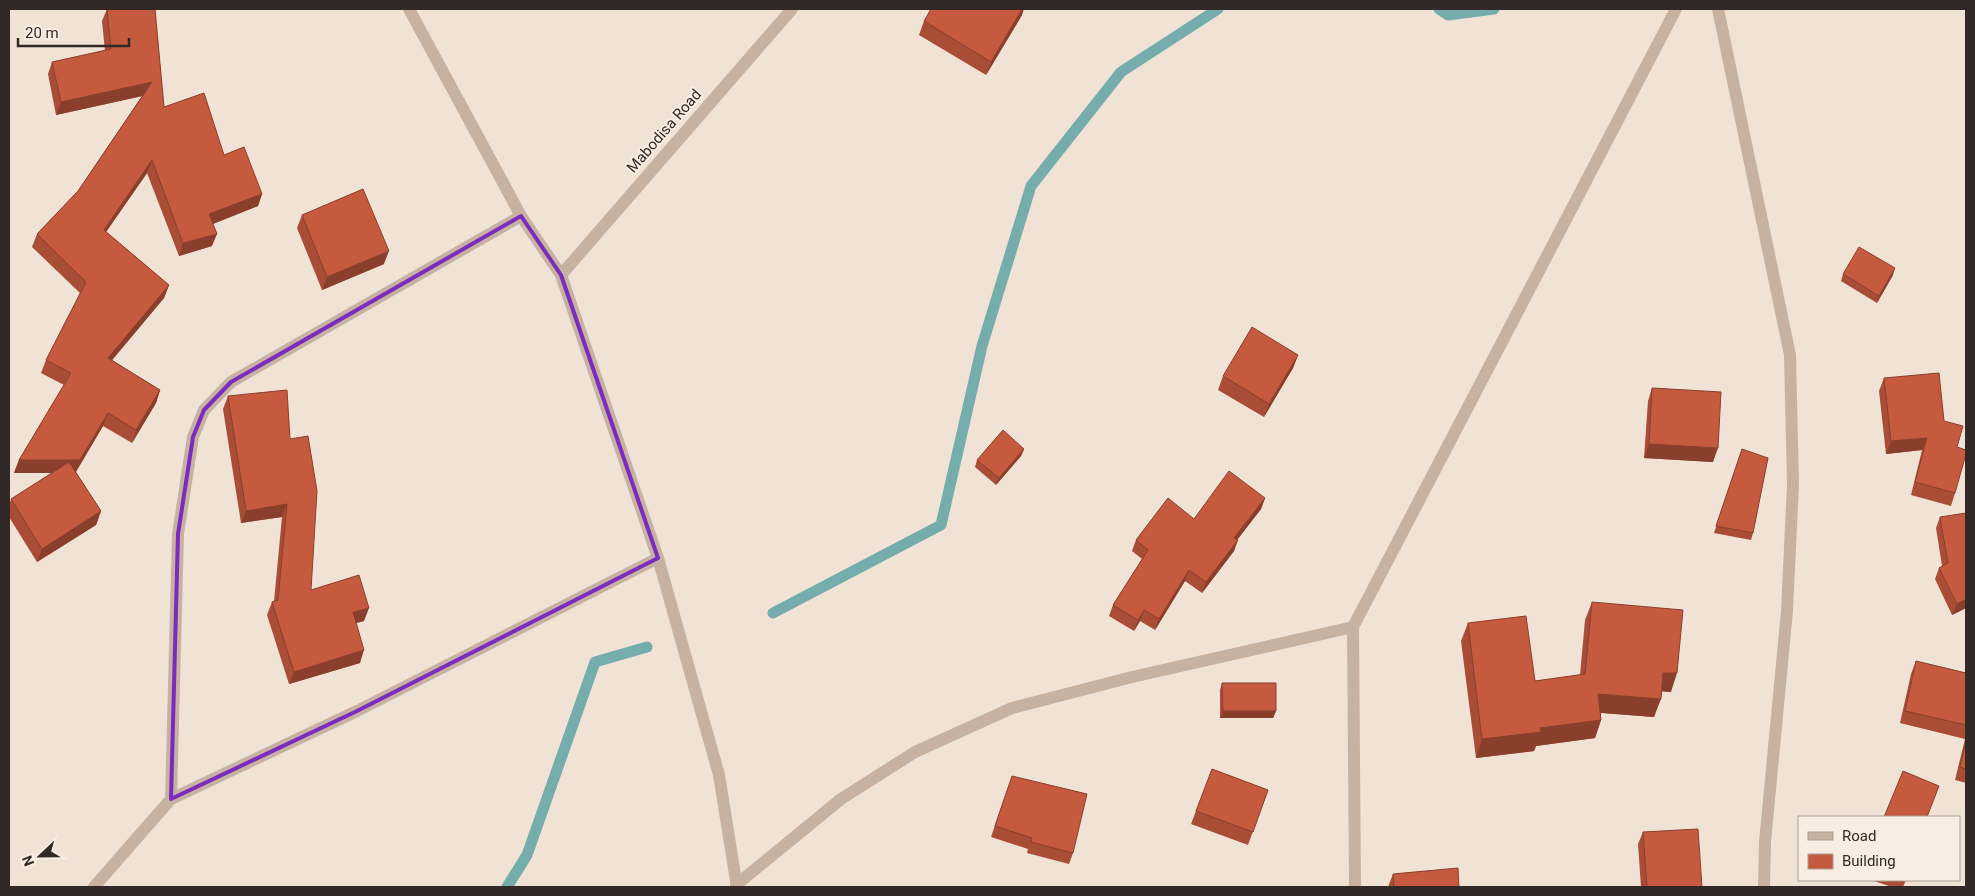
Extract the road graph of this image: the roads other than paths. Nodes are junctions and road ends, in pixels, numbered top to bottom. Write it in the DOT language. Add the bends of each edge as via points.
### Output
graph roads {
  1 [pos="409,9"];
  2 [pos="792,9"];
  3 [pos="1676,9"];
  4 [pos="1718,9"];
  5 [pos="521,216"];
  6 [pos="561,275"];
  7 [pos="658,558"];
  8 [pos="1353,626"];
  9 [pos="171,799"];
  10 [pos="737,886"];
  11 [pos="94,887"];
  12 [pos="1355,887"];
  13 [pos="1764,887"];
  1 -- 5 [label="street"];
  2 -- 6 [label="street, Mabodisa Road"];
  3 -- 8 [label="street"];
  4 -- 13 [label="street" via="1790,355 1792,504 1787,612 1765,842"];
  5 -- 6 [label="street"];
  5 -- 9 [label="street" via="231,382 204,410 193,436 178,534"];
  6 -- 7 [label="street"];
  7 -- 9 [label="street" via="357,711"];
  7 -- 10 [label="street" via="719,775"];
  8 -- 10 [label="street" via="1012,708 915,752 841,799"];
  8 -- 12 [label="street"];
  9 -- 11 [label="street"];
}
